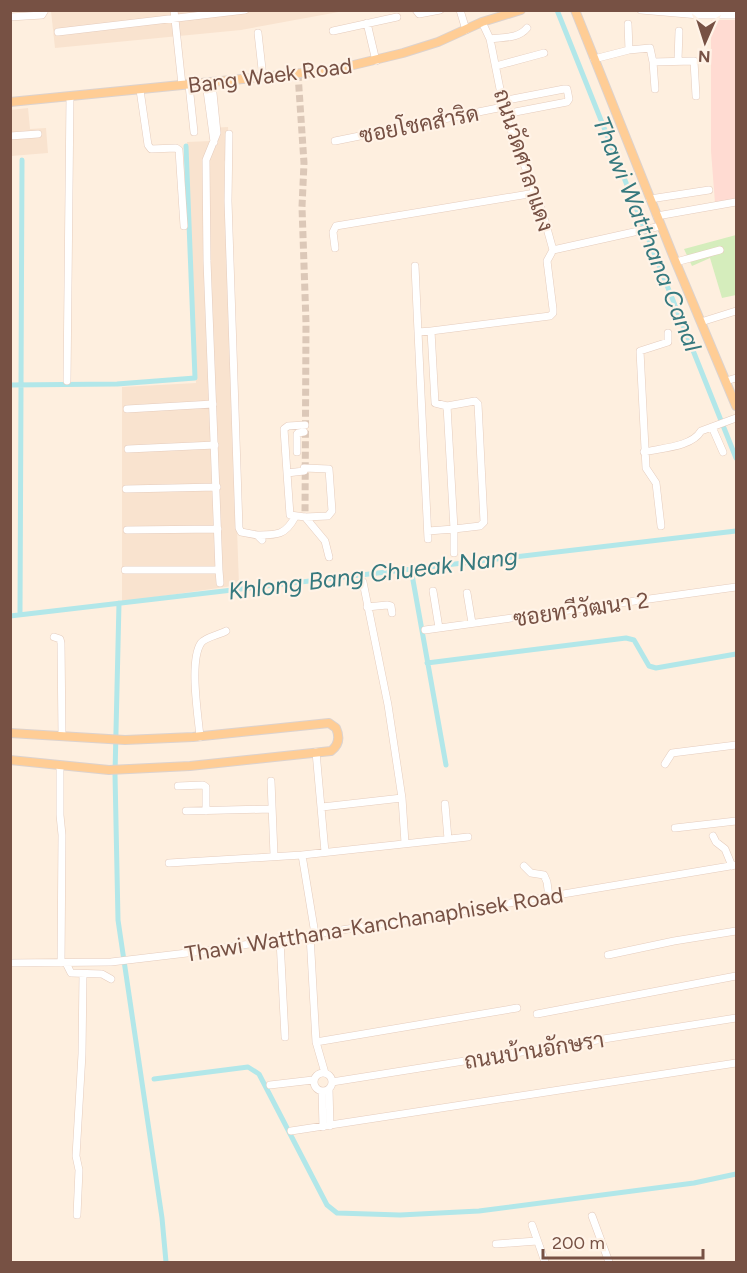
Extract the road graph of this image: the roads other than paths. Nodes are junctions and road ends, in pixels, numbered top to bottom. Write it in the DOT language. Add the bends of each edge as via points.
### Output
graph roads {
  1 [pos="45,10"];
  2 [pos="245,10"];
  3 [pos="416,10"];
  4 [pos="440,10"];
  5 [pos="460,10"];
  6 [pos="521,10"];
  7 [pos="575,10"];
  8 [pos="641,10"];
  9 [pos="174,15"];
  10 [pos="736,15"];
  11 [pos="10,17"];
  12 [pos="397,17"];
  13 [pos="482,22"];
  14 [pos="367,23"];
  15 [pos="628,24"];
  16 [pos="527,28"];
  17 [pos="466,30"];
  18 [pos="333,31"];
  19 [pos="58,32"];
  20 [pos="679,32"];
  21 [pos="258,33"];
  22 [pos="490,39"];
  23 [pos="629,50"];
  24 [pos="544,53"];
  25 [pos="594,59"];
  26 [pos="678,60"];
  27 [pos="376,61"];
  28 [pos="653,63"];
  29 [pos="495,66"];
  30 [pos="263,78"];
  31 [pos="209,83"];
  32 [pos="186,85"];
  33 [pos="655,89"];
  34 [pos="140,90"];
  35 [pos="70,96"];
  36 [pos="696,96"];
  37 [pos="10,102"];
  38 [pos="504,108"];
  39 [pos="194,132"];
  40 [pos="38,134"];
  41 [pos="229,134"];
  42 [pos="10,136"];
  43 [pos="335,141"];
  44 [pos="710,190"];
  45 [pos="535,193"];
  46 [pos="650,199"];
  47 [pos="736,202"];
  48 [pos="657,216"];
  49 [pos="184,226"];
  50 [pos="661,226"];
  51 [pos="334,248"];
  52 [pos="553,250"];
  53 [pos="720,250"];
  54 [pos="676,262"];
  55 [pos="414,266"];
  56 [pos="736,311"];
  57 [pos="701,322"];
  58 [pos="431,331"];
  59 [pos="418,332"];
  60 [pos="668,333"];
  61 [pos="736,378"];
  62 [pos="67,381"];
  63 [pos="726,381"];
  64 [pos="421,386"];
  65 [pos="434,386"];
  66 [pos="213,404"];
  67 [pos="447,406"];
  68 [pos="736,406"];
  69 [pos="127,409"];
  70 [pos="734,419"];
  71 [pos="713,427"];
  72 [pos="215,445"];
  73 [pos="128,449"];
  74 [pos="297,452"];
  75 [pos="644,452"];
  76 [pos="723,452"];
  77 [pos="287,473"];
  78 [pos="216,487"];
  79 [pos="126,489"];
  80 [pos="295,517"];
  81 [pos="305,518"];
  82 [pos="661,526"];
  83 [pos="218,529"];
  84 [pos="454,529"];
  85 [pos="127,530"];
  86 [pos="454,553"];
  87 [pos="329,557"];
  88 [pos="125,570"];
  89 [pos="219,570"];
  90 [pos="363,582"];
  91 [pos="220,583"];
  92 [pos="736,587"];
  93 [pos="433,591"];
  94 [pos="467,593"];
  95 [pos="367,607"];
  96 [pos="392,613"];
  97 [pos="472,623"];
  98 [pos="439,628"];
  99 [pos="425,630"];
  100 [pos="226,631"];
  101 [pos="54,637"];
  102 [pos="10,733"];
  103 [pos="62,736"];
  104 [pos="200,737"];
  105 [pos="736,745"];
  106 [pos="316,752"];
  107 [pos="10,760"];
  108 [pos="665,764"];
  109 [pos="60,765"];
  110 [pos="271,781"];
  111 [pos="178,786"];
  112 [pos="402,798"];
  113 [pos="446,804"];
  114 [pos="322,807"];
  115 [pos="271,809"];
  116 [pos="186,811"];
  117 [pos="206,811"];
  118 [pos="736,821"];
  119 [pos="675,828"];
  120 [pos="713,836"];
  121 [pos="468,837"];
  122 [pos="448,839"];
  123 [pos="405,843"];
  124 [pos="325,852"];
  125 [pos="274,855"];
  126 [pos="302,855"];
  127 [pos="169,863"];
  128 [pos="524,866"];
  129 [pos="734,866"];
  130 [pos="549,897"];
  131 [pos="736,931"];
  132 [pos="312,934"];
  133 [pos="280,940"];
  134 [pos="608,955"];
  135 [pos="10,963"];
  136 [pos="64,963"];
  137 [pos="83,974"];
  138 [pos="736,976"];
  139 [pos="111,979"];
  140 [pos="517,1008"];
  141 [pos="537,1014"];
  142 [pos="736,1018"];
  143 [pos="285,1037"];
  144 [pos="316,1042"];
  145 [pos="736,1063"];
  146 [pos="325,1073"];
  147 [pos="314,1080"];
  148 [pos="270,1085"];
  149 [pos="328,1088"];
  150 [pos="327,1126"];
  151 [pos="291,1131"];
  152 [pos="77,1215"];
  153 [pos="592,1216"];
  154 [pos="532,1225"];
  155 [pos="537,1241"];
  156 [pos="496,1244"];
  157 [pos="544,1263"];
  158 [pos="609,1263"];
  1 -- 11 [label="street" via="42,15"];
  2 -- 9 [label="street"];
  3 -- 4 [label="street" via="419,14"];
  5 -- 17 [label="street"];
  6 -- 13 [label="main road, Bang Waek Road"];
  7 -- 25 [label="main road"];
  8 -- 10 [label="street"];
  9 -- 19 [label="street"];
  9 -- 32 [label="street"];
  12 -- 14 [label="street"];
  13 -- 17 [label="main road, Bang Waek Road"];
  13 -- 22 [label="street, ถนนวัดศาลาแดง"];
  14 -- 18 [label="street"];
  14 -- 27 [label="street"];
  15 -- 23 [label="street"];
  16 -- 22 [label="street" via="516,36"];
  17 -- 27 [label="main road, Bang Waek Road"];
  20 -- 26 [label="street"];
  21 -- 30 [label="street"];
  22 -- 29 [label="street, ถนนวัดศาลาแดง"];
  23 -- 25 [label="street"];
  23 -- 28 [label="street" via="650,48"];
  24 -- 29 [label="street"];
  25 -- 46 [label="main road"];
  26 -- 28 [label="street"];
  26 -- 36 [label="street" via="696,64"];
  27 -- 30 [label="main road, Bang Waek Road"];
  28 -- 33 [label="street"];
  29 -- 38 [label="street, ถนนวัดศาลาแดง"];
  30 -- 31 [label="main road, Bang Waek Road"];
  31 -- 32 [label="main road, Bang Waek Road"];
  31 -- 66 [label="street" via="217,133 206,160"];
  32 -- 34 [label="main road, Bang Waek Road"];
  32 -- 39 [label="street"];
  34 -- 35 [label="main road, Bang Waek Road"];
  34 -- 49 [label="street" via="148,145 179,150"];
  35 -- 37 [label="main road, Bang Waek Road"];
  35 -- 62 [label="street"];
  38 -- 38 [label="street" via="564,89 567,89 567,102"];
  38 -- 43 [label="street, ซอยโชคสำริด"];
  38 -- 45 [label="street, ถนนวัดศาลาแดง"];
  40 -- 42 [label="street"];
  41 -- 80 [label="street" via="239,528 260,538 278,535 290,527"];
  44 -- 46 [label="street"];
  45 -- 51 [label="street" via="336,226"];
  45 -- 52 [label="street, ถนนวัดศาลาแดง"];
  46 -- 48 [label="main road"];
  47 -- 48 [label="street"];
  48 -- 50 [label="main road"];
  50 -- 52 [label="street"];
  50 -- 54 [label="main road"];
  52 -- 58 [label="street, ถนนวัดศาลาแดง" via="547,261 553,309 550,316"];
  53 -- 54 [label="street"];
  54 -- 57 [label="main road"];
  55 -- 59 [label="street"];
  56 -- 57 [label="street"];
  57 -- 63 [label="main road"];
  58 -- 59 [label="street"];
  58 -- 65 [label="street"];
  59 -- 64 [label="street"];
  60 -- 75 [label="street" via="669,342 640,351"];
  61 -- 63 [label="street"];
  63 -- 68 [label="main road"];
  64 -- 65 [label="street"];
  64 -- 84 [label="street" via="428,535"];
  65 -- 67 [label="street" via="435,403"];
  66 -- 69 [label="street"];
  66 -- 72 [label="street"];
  67 -- 84 [label="street"];
  67 -- 84 [label="street" via="475,401 480,418 484,522"];
  70 -- 71 [label="street"];
  71 -- 75 [label="street" via="701,431 691,441"];
  71 -- 76 [label="street"];
  72 -- 73 [label="street"];
  72 -- 78 [label="street"];
  74 -- 77 [label="street" via="297,434 305,429 288,426 284,429"];
  75 -- 82 [label="street" via="646,468 655,482"];
  77 -- 80 [label="street" via="289,513"];
  77 -- 81 [label="street" via="329,469 332,511 328,516"];
  78 -- 79 [label="street"];
  78 -- 83 [label="street"];
  80 -- 81 [label="street"];
  81 -- 87 [label="street" via="321,534"];
  83 -- 85 [label="street"];
  83 -- 89 [label="street"];
  84 -- 86 [label="street"];
  88 -- 89 [label="street"];
  89 -- 91 [label="street"];
  90 -- 95 [label="street"];
  92 -- 97 [label="street, ซอยทวีวัฒนา 2"];
  93 -- 98 [label="street"];
  94 -- 97 [label="street"];
  95 -- 96 [label="street" via="387,605"];
  95 -- 112 [label="street"];
  97 -- 98 [label="street, ซอยทวีวัฒนา 2"];
  98 -- 99 [label="street, ซอยทวีวัฒนา 2"];
  100 -- 104 [label="street" via="203,640 194,667"];
  101 -- 103 [label="street" via="61,643"];
  102 -- 103 [label="main road"];
  103 -- 104 [label="main road" via="125,740"];
  104 -- 106 [label="main road" via="329,723 336,728 337,746 331,751"];
  105 -- 108 [label="street" via="672,753"];
  106 -- 109 [label="main road" via="123,770"];
  106 -- 114 [label="street"];
  107 -- 109 [label="main road"];
  109 -- 136 [label="street"];
  110 -- 115 [label="street"];
  111 -- 117 [label="street" via="206,787"];
  112 -- 114 [label="street"];
  112 -- 123 [label="street"];
  113 -- 122 [label="street"];
  114 -- 124 [label="street"];
  115 -- 117 [label="street"];
  115 -- 125 [label="street"];
  116 -- 117 [label="street"];
  118 -- 119 [label="street"];
  120 -- 129 [label="street"];
  121 -- 122 [label="street"];
  122 -- 123 [label="street"];
  123 -- 124 [label="street"];
  124 -- 126 [label="street"];
  125 -- 126 [label="street"];
  125 -- 127 [label="street"];
  126 -- 132 [label="street"];
  128 -- 130 [label="street" via="531,873 544,875"];
  129 -- 130 [label="street, Thawi Watthana-Kanchanaphisek Road"];
  130 -- 132 [label="street, Thawi Watthana-Kanchanaphisek Road"];
  131 -- 134 [label="street"];
  132 -- 133 [label="street, Thawi Watthana-Kanchanaphisek Road"];
  132 -- 144 [label="street"];
  133 -- 136 [label="street, Thawi Watthana-Kanchanaphisek Road" via="131,960"];
  133 -- 143 [label="street"];
  135 -- 136 [label="street, Thawi Watthana-Kanchanaphisek Road"];
  136 -- 137 [label="street" via="70,974"];
  137 -- 139 [label="street" via="102,974"];
  137 -- 152 [label="street"];
  138 -- 141 [label="street"];
  140 -- 144 [label="street"];
  142 -- 149 [label="street, ถนนบ้านอักษรา"];
  144 -- 146 [label="street"];
  145 -- 150 [label="street"];
  146 -- 147 [label="street" via="316,1075"];
  146 -- 149 [label="street" via="330,1076"];
  147 -- 148 [label="street"];
  147 -- 149 [label="street" via="316,1089"];
  149 -- 150 [label="street"];
  150 -- 151 [label="street"];
  153 -- 158 [label="street"];
  154 -- 155 [label="street"];
  155 -- 156 [label="street"];
  155 -- 157 [label="street"];
}
